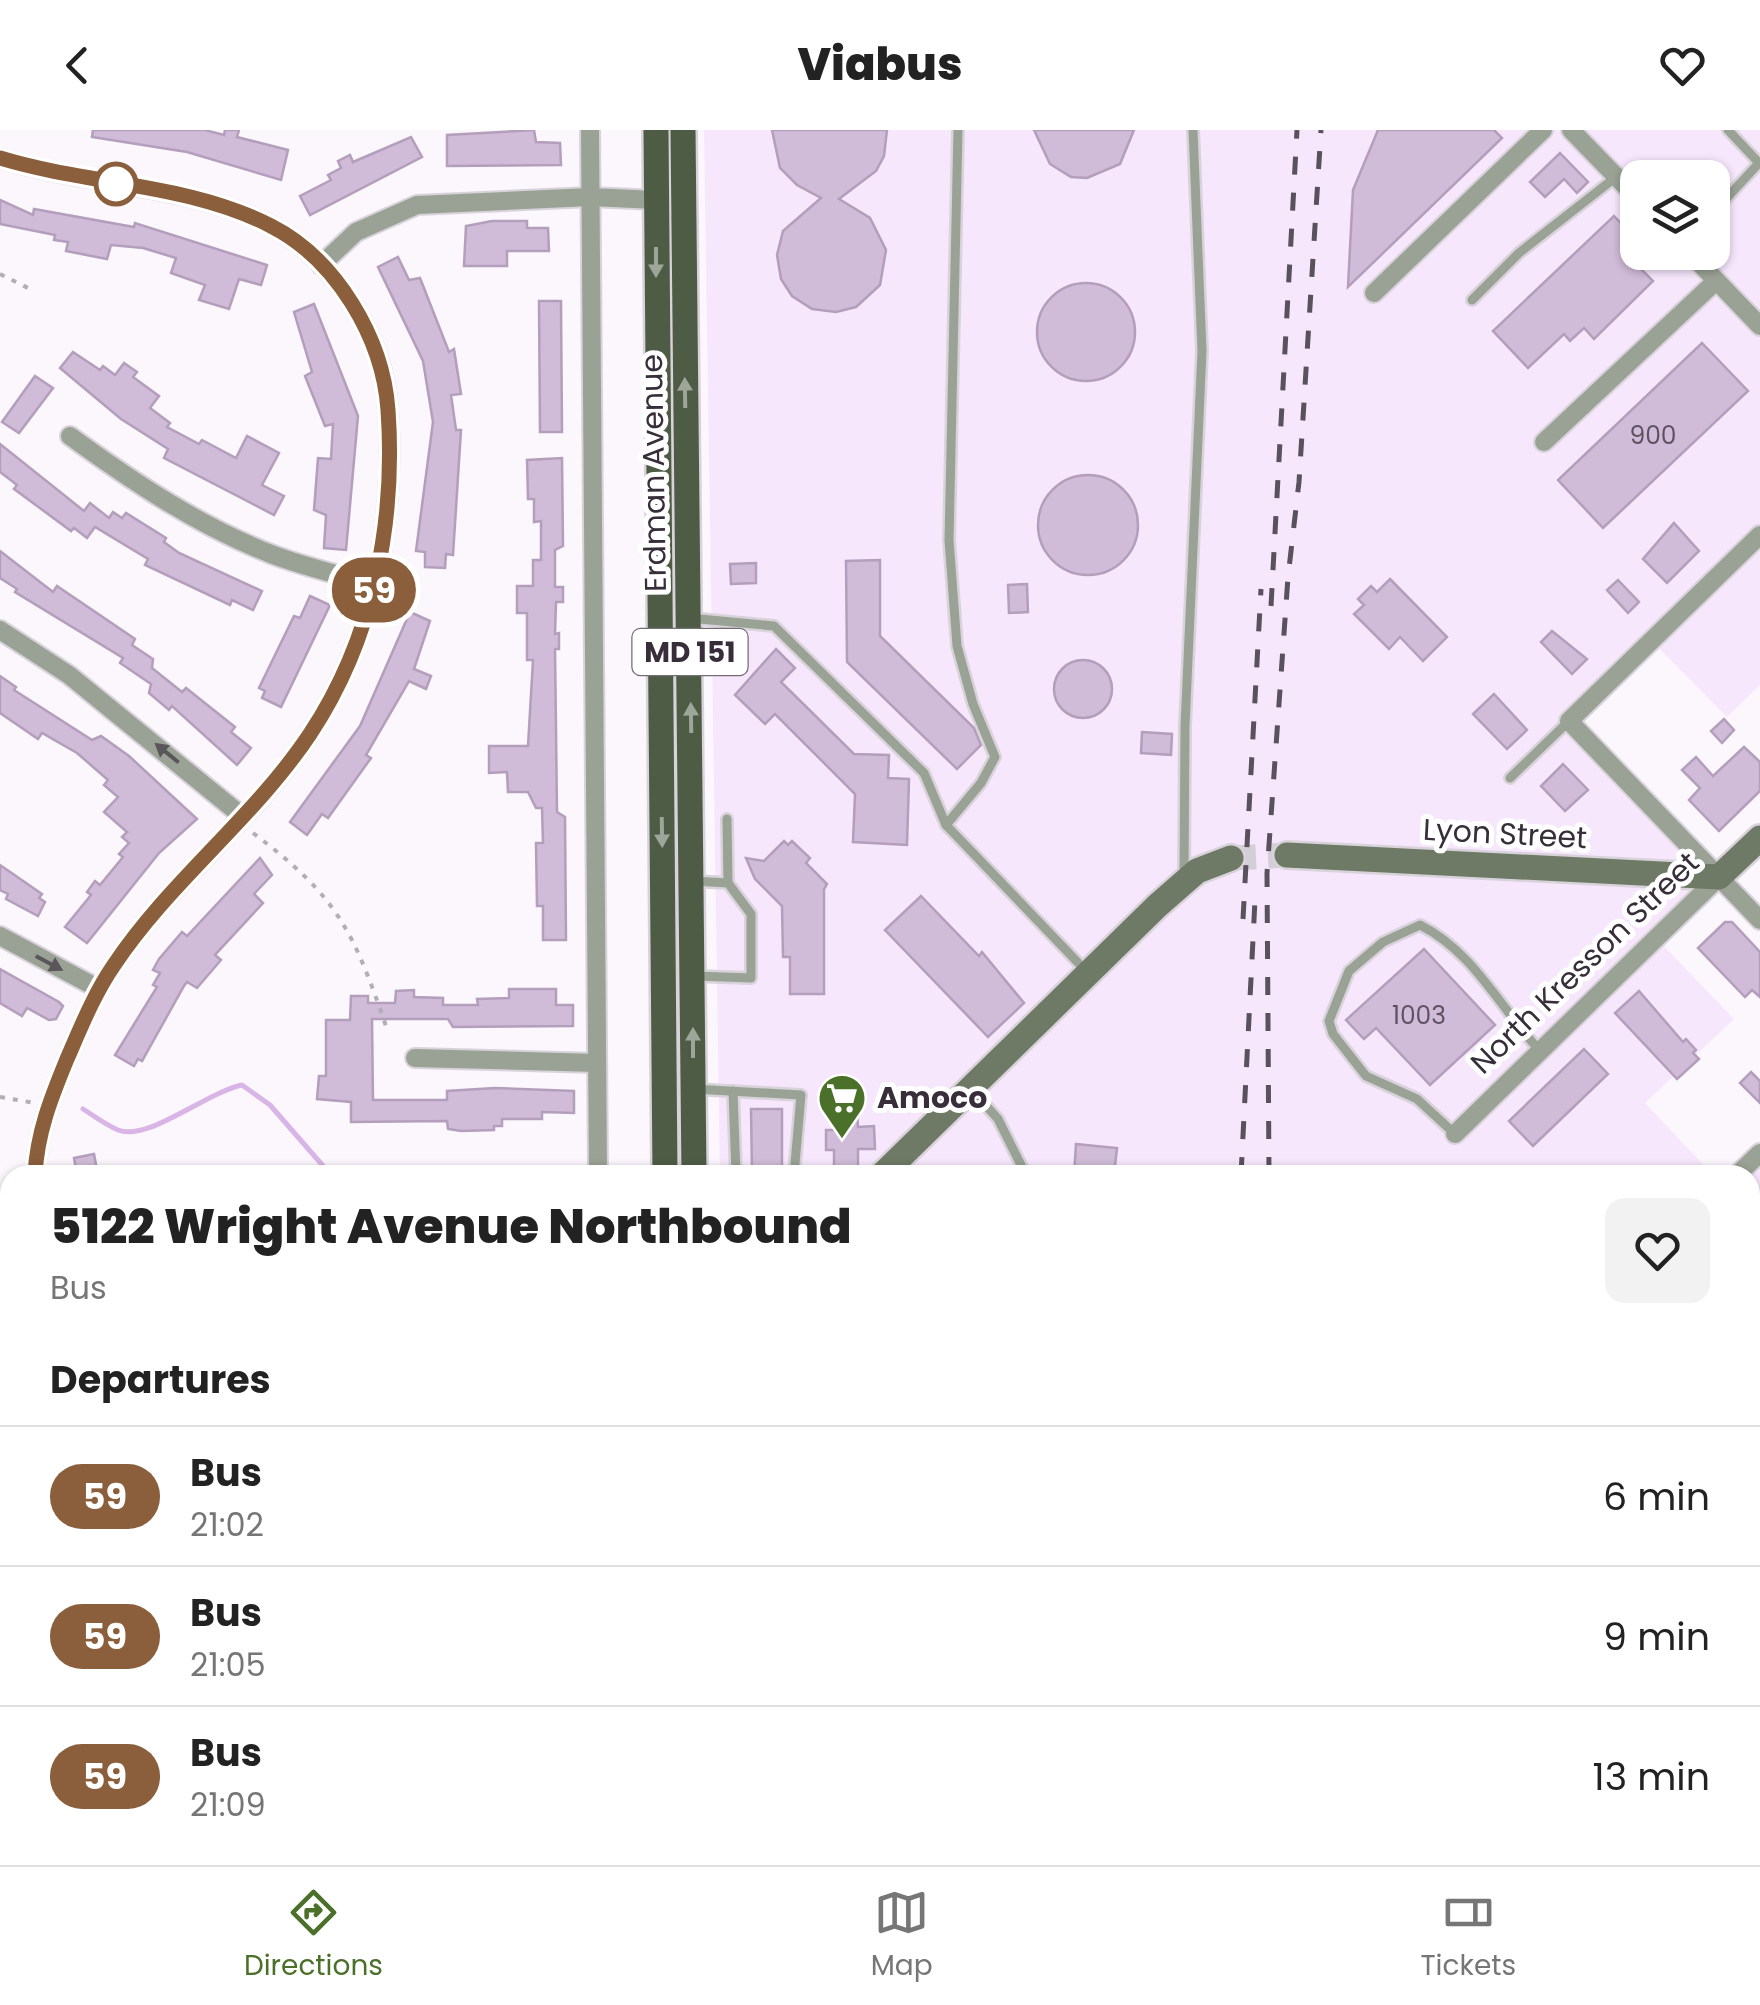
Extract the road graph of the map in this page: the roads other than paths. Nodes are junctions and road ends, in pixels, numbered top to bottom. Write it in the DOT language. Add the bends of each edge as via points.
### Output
graph roads {
  1 [pos="590,130"];
  2 [pos="656,130"];
  3 [pos="683,130"];
  4 [pos="958,130"];
  5 [pos="1193,130"];
  6 [pos="1543,130"];
  7 [pos="1571,130"];
  8 [pos="1728,130"];
  9 [pos="0,158"];
  10 [pos="1616,177"];
  11 [pos="1620,181"];
  12 [pos="1730,194"];
  13 [pos="590,197"];
  14 [pos="656,200"];
  15 [pos="321,264"];
  16 [pos="1706,270"];
  17 [pos="1716,281"];
  18 [pos="1374,292"];
  19 [pos="1472,300"];
  20 [pos="1760,326"];
  21 [pos="70,436"];
  22 [pos="1544,442"];
  23 [pos="1760,535"];
  24 [pos="375,585"];
  25 [pos="659,618"];
  26 [pos="689,618"];
  27 [pos="0,630"];
  28 [pos="1569,722"];
  29 [pos="1510,778"];
  30 [pos="240,818"];
  31 [pos="727,819"];
  32 [pos="946,825"];
  33 [pos="1760,838"];
  34 [pos="1286,855"];
  35 [pos="1232,858"];
  36 [pos="1719,878"];
  37 [pos="692,881"];
  38 [pos="1184,882"];
  39 [pos="728,883"];
  40 [pos="1760,920"];
  41 [pos="0,936"];
  42 [pos="1088,973"];
  43 [pos="692,976"];
  44 [pos="99,990"];
  45 [pos="1540,1052"];
  46 [pos="415,1058"];
  47 [pos="597,1064"];
  48 [pos="970,1088"];
  49 [pos="693,1089"];
  50 [pos="734,1091"];
  51 [pos="1455,1134"];
  52 [pos="37,1165"];
  53 [pos="598,1165"];
  54 [pos="666,1165"];
  55 [pos="694,1165"];
  56 [pos="736,1165"];
  57 [pos="795,1165"];
  58 [pos="892,1165"];
  59 [pos="1021,1165"];
  1 -- 13 [label="street, Erdman Avenue"];
  2 -- 14 [label="main road, Erdman Avenue / MD 151"];
  26 -- 3 [label="main road, Erdman Avenue / MD 151, one-way"];
  4 -- 32 [label="lane" via="948,540 956,646 996,757"];
  5 -- 38 [label="lane" via="1202,351"];
  6 -- 18 [label="street"];
  7 -- 10 [label="street"];
  8 -- 12 [label="lane" via="1759,163"];
  9 -- 15 [label="street" via="250,216"];
  10 -- 11 [label="street"];
  10 -- 19 [label="lane" via="1519,253"];
  13 -- 14 [label="street"];
  13 -- 15 [label="street" via="406,208 356,232"];
  13 -- 47 [label="street, Erdman Avenue"];
  14 -- 25 [label="main road, Erdman Avenue / MD 151, one-way"];
  15 -- 24 [label="street" via="366,329 386,384 388,495"];
  16 -- 17 [label="street"];
  17 -- 20 [label="street"];
  17 -- 22 [label="street"];
  21 -- 24 [label="street" via="222,532 273,555"];
  23 -- 28 [label="street"];
  24 -- 30 [label="street" via="325,708"];
  25 -- 26 [label="lane"];
  25 -- 54 [label="main road, Erdman Avenue / MD 151, one-way"];
  26 -- 32 [label="lane" via="774,626 924,772"];
  37 -- 26 [label="main road, Erdman Avenue / MD 151, one-way"];
  30 -- 27 [label="street, one-way" via="70,676"];
  28 -- 29 [label="lane"];
  28 -- 36 [label="street"];
  30 -- 44 [label="street" via="136,935"];
  31 -- 39 [label="lane"];
  32 -- 42 [label="lane"];
  33 -- 36 [label="street, North Kresson Street"];
  34 -- 36 [label="street, Lyon Street"];
  35 -- 38 [label="street"];
  36 -- 40 [label="street"];
  36 -- 45 [label="street, North Kresson Street"];
  37 -- 39 [label="lane"];
  37 -- 43 [label="main road, Erdman Avenue / MD 151"];
  38 -- 42 [label="street"];
  39 -- 43 [label="lane" via="751,914 751,978"];
  41 -- 44 [label="street, one-way"];
  42 -- 48 [label="street"];
  49 -- 43 [label="main road, Erdman Avenue / MD 151, one-way"];
  44 -- 52 [label="street" via="40,1128"];
  45 -- 51 [label="street, North Kresson Street"];
  45 -- 51 [label="lane" via="1479,972 1420,925 1383,942 1349,971 1331,1008 1333,1034 1374,1084 1417,1098"];
  46 -- 47 [label="street"];
  47 -- 53 [label="street, Erdman Avenue"];
  48 -- 58 [label="street"];
  48 -- 59 [label="lane" via="998,1118"];
  49 -- 50 [label="lane"];
  49 -- 55 [label="main road, Erdman Avenue / MD 151"];
  50 -- 56 [label="lane"];
  50 -- 57 [label="lane" via="801,1095"];
}
